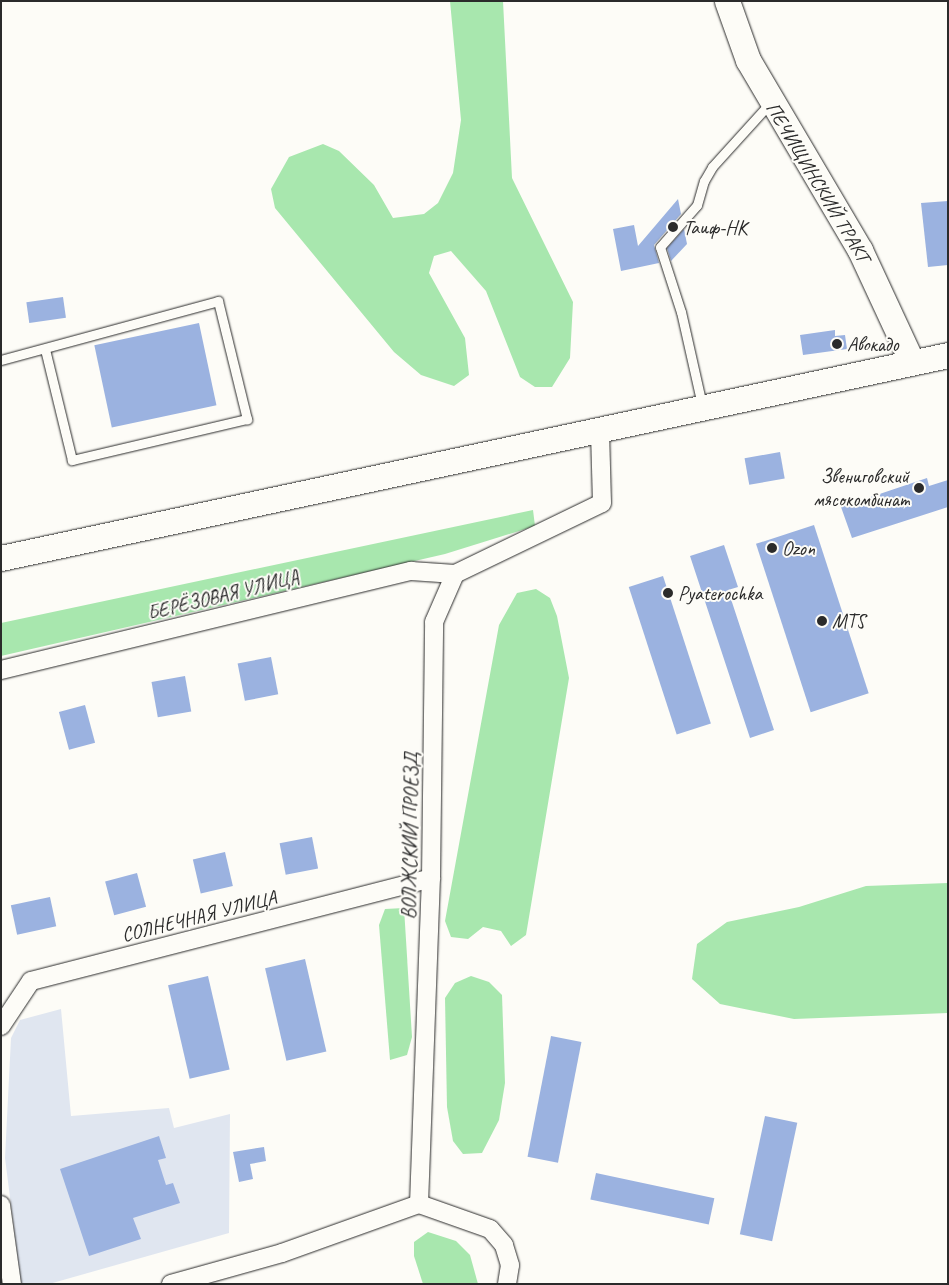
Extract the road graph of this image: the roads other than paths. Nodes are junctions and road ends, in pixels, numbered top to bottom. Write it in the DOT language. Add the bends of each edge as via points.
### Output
graph roads {
  1 [pos="727,1"];
  2 [pos="770,103"];
  3 [pos="45,349"];
  4 [pos="948,355"];
  5 [pos="1,360"];
  6 [pos="912,362"];
  7 [pos="702,408"];
  8 [pos="600,430"];
  9 [pos="1,558"];
  10 [pos="455,574"];
  11 [pos="1,670"];
  12 [pos="431,878"];
  13 [pos="1,1026"];
  14 [pos="419,1204"];
  15 [pos="1,1205"];
  16 [pos="12,1284"];
  17 [pos="171,1284"];
  18 [pos="507,1284"];
  1 -- 2 [label="street, ПЕЧИЩИНСКИЙ ТРАКТ" via="748,60"];
  2 -- 6 [label="street, ПЕЧИЩИНСКИЙ ТРАКТ" via="860,250"];
  2 -- 7 [label="lane" via="712,167 697,205 660,247 681,312"];
  3 -- 3 [label="lane" via="218,301 247,419 72,460"];
  3 -- 5 [label="lane"];
  4 -- 6 [label="street"];
  6 -- 7 [label="street"];
  7 -- 8 [label="street"];
  8 -- 9 [label="street"];
  8 -- 10 [label="street" via="602,503"];
  10 -- 11 [label="street, БЕРЁЗОВАЯ УЛИЦА" via="411,571"];
  10 -- 12 [label="street, ВОЛЖСКИЙ ПРОЕЗД" via="434,622"];
  12 -- 13 [label="street, СОЛНЕЧНАЯ УЛИЦА" via="31,980"];
  12 -- 14 [label="street, ВОЛЖСКИЙ ПРОЕЗД"];
  14 -- 17 [label="street" via="282,1253"];
  14 -- 18 [label="street" via="490,1229 504,1245 508,1258"];
  15 -- 16 [label="street"];
}
